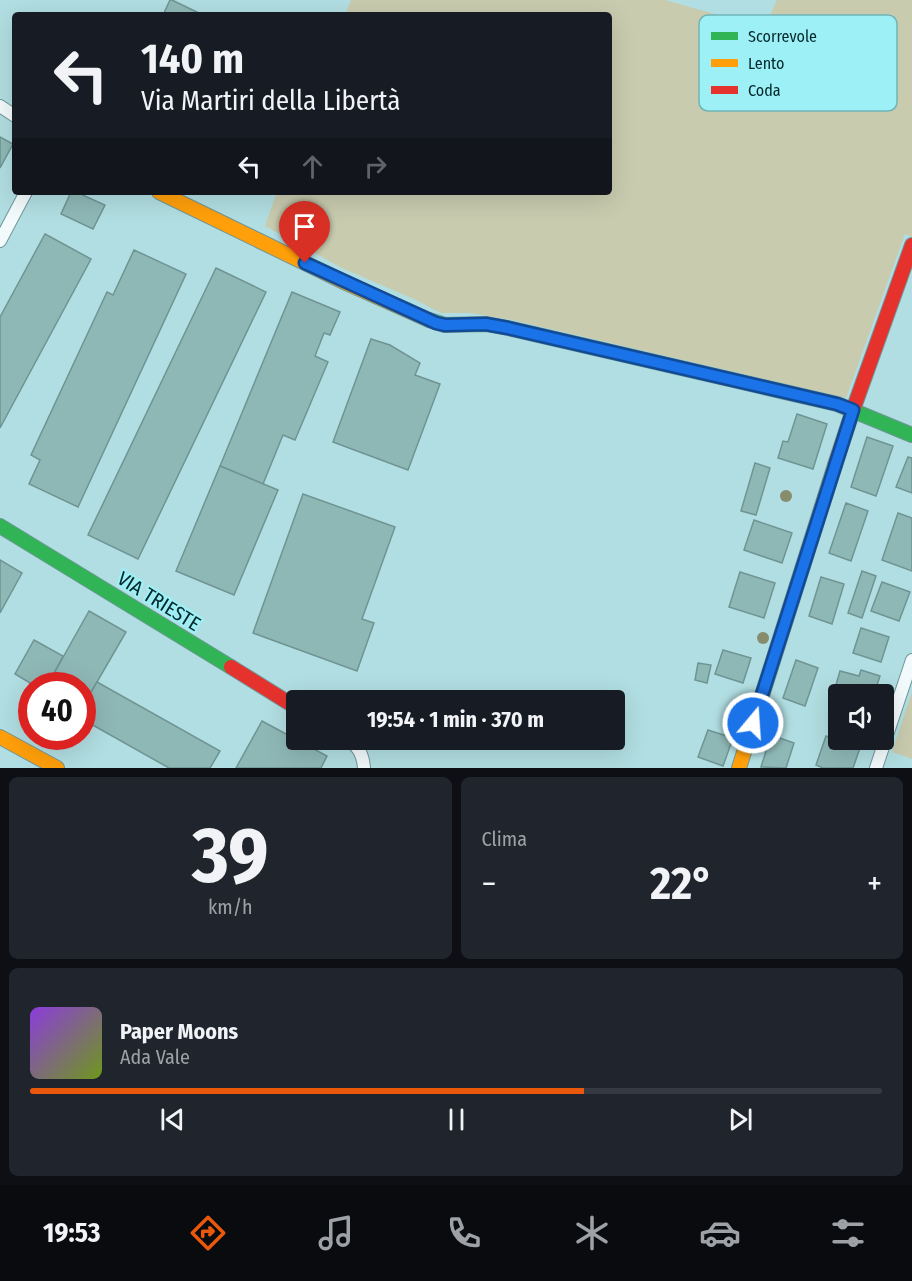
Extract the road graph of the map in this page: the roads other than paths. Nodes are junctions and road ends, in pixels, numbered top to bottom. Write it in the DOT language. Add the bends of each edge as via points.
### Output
graph roads {
  1 [pos="24,195"];
  2 [pos="165,195"];
  3 [pos="0,242"];
  4 [pos="912,245"];
  5 [pos="853,410"];
  6 [pos="912,435"];
  7 [pos="0,526"];
  8 [pos="912,660"];
  9 [pos="286,701"];
  10 [pos="0,737"];
  11 [pos="359,750"];
  12 [pos="57,768"];
  13 [pos="364,768"];
  14 [pos="739,768"];
  15 [pos="876,768"];
  1 -- 3 [label="street"];
  2 -- 5 [label="street" via="436,323 508,328"];
  4 -- 5 [label="street"];
  5 -- 6 [label="street"];
  5 -- 14 [label="street"];
  7 -- 9 [label="street, VIA TRIESTE"];
  8 -- 15 [label="street"];
  10 -- 12 [label="street"];
  11 -- 13 [label="street"];
}
